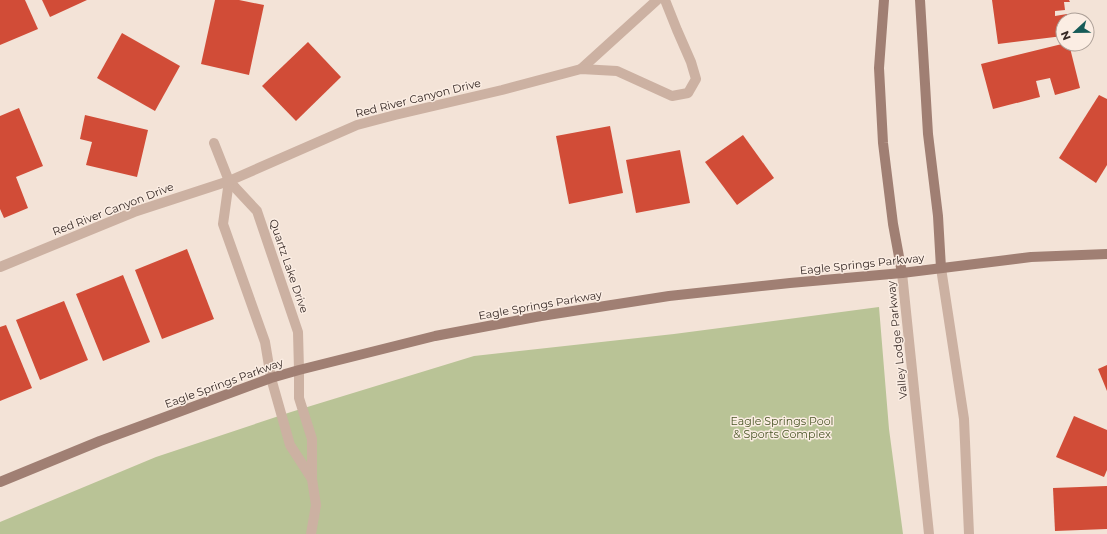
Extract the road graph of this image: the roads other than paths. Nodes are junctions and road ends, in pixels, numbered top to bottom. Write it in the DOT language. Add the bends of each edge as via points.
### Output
graph roads {
  1 [pos="657,0"];
  2 [pos="665,0"];
  3 [pos="884,0"];
  4 [pos="920,0"];
  5 [pos="581,69"];
  6 [pos="214,143"];
  7 [pos="228,181"];
  8 [pos="1107,254"];
  9 [pos="0,267"];
  10 [pos="941,268"];
  11 [pos="902,273"];
  12 [pos="299,370"];
  13 [pos="271,378"];
  14 [pos="312,479"];
  15 [pos="0,482"];
  16 [pos="311,534"];
  17 [pos="929,534"];
  18 [pos="970,534"];
  1 -- 5 [label="street"];
  2 -- 5 [label="street, Red River Canyon Drive" via="696,79 688,93 672,96 617,71"];
  3 -- 11 [label="street, Valley Lodge Parkway" via="879,68 883,143"];
  4 -- 10 [label="street" via="928,134 938,216"];
  5 -- 7 [label="street, Red River Canyon Drive" via="357,125"];
  6 -- 7 [label="street, Quartz Lake Drive"];
  7 -- 9 [label="street, Red River Canyon Drive" via="134,212"];
  7 -- 12 [label="street, Quartz Lake Drive" via="257,211 298,332"];
  7 -- 13 [label="street, Quartz Lake Drive" via="223,224 265,342"];
  8 -- 10 [label="street, Eagle Springs Parkway" via="1030,257"];
  10 -- 11 [label="street, Eagle Springs Parkway"];
  10 -- 18 [label="street" via="964,419"];
  11 -- 12 [label="street, Eagle Springs Parkway" via="669,296 541,316 435,336"];
  11 -- 17 [label="street, Valley Lodge Parkway"];
  12 -- 13 [label="street, Eagle Springs Parkway"];
  12 -- 14 [label="street, Quartz Lake Drive" via="299,398 312,439"];
  13 -- 14 [label="street, Quartz Lake Drive" via="290,445"];
  13 -- 15 [label="street, Eagle Springs Parkway" via="100,441"];
  14 -- 16 [label="street, Quartz Lake Drive" via="316,505"];
}
